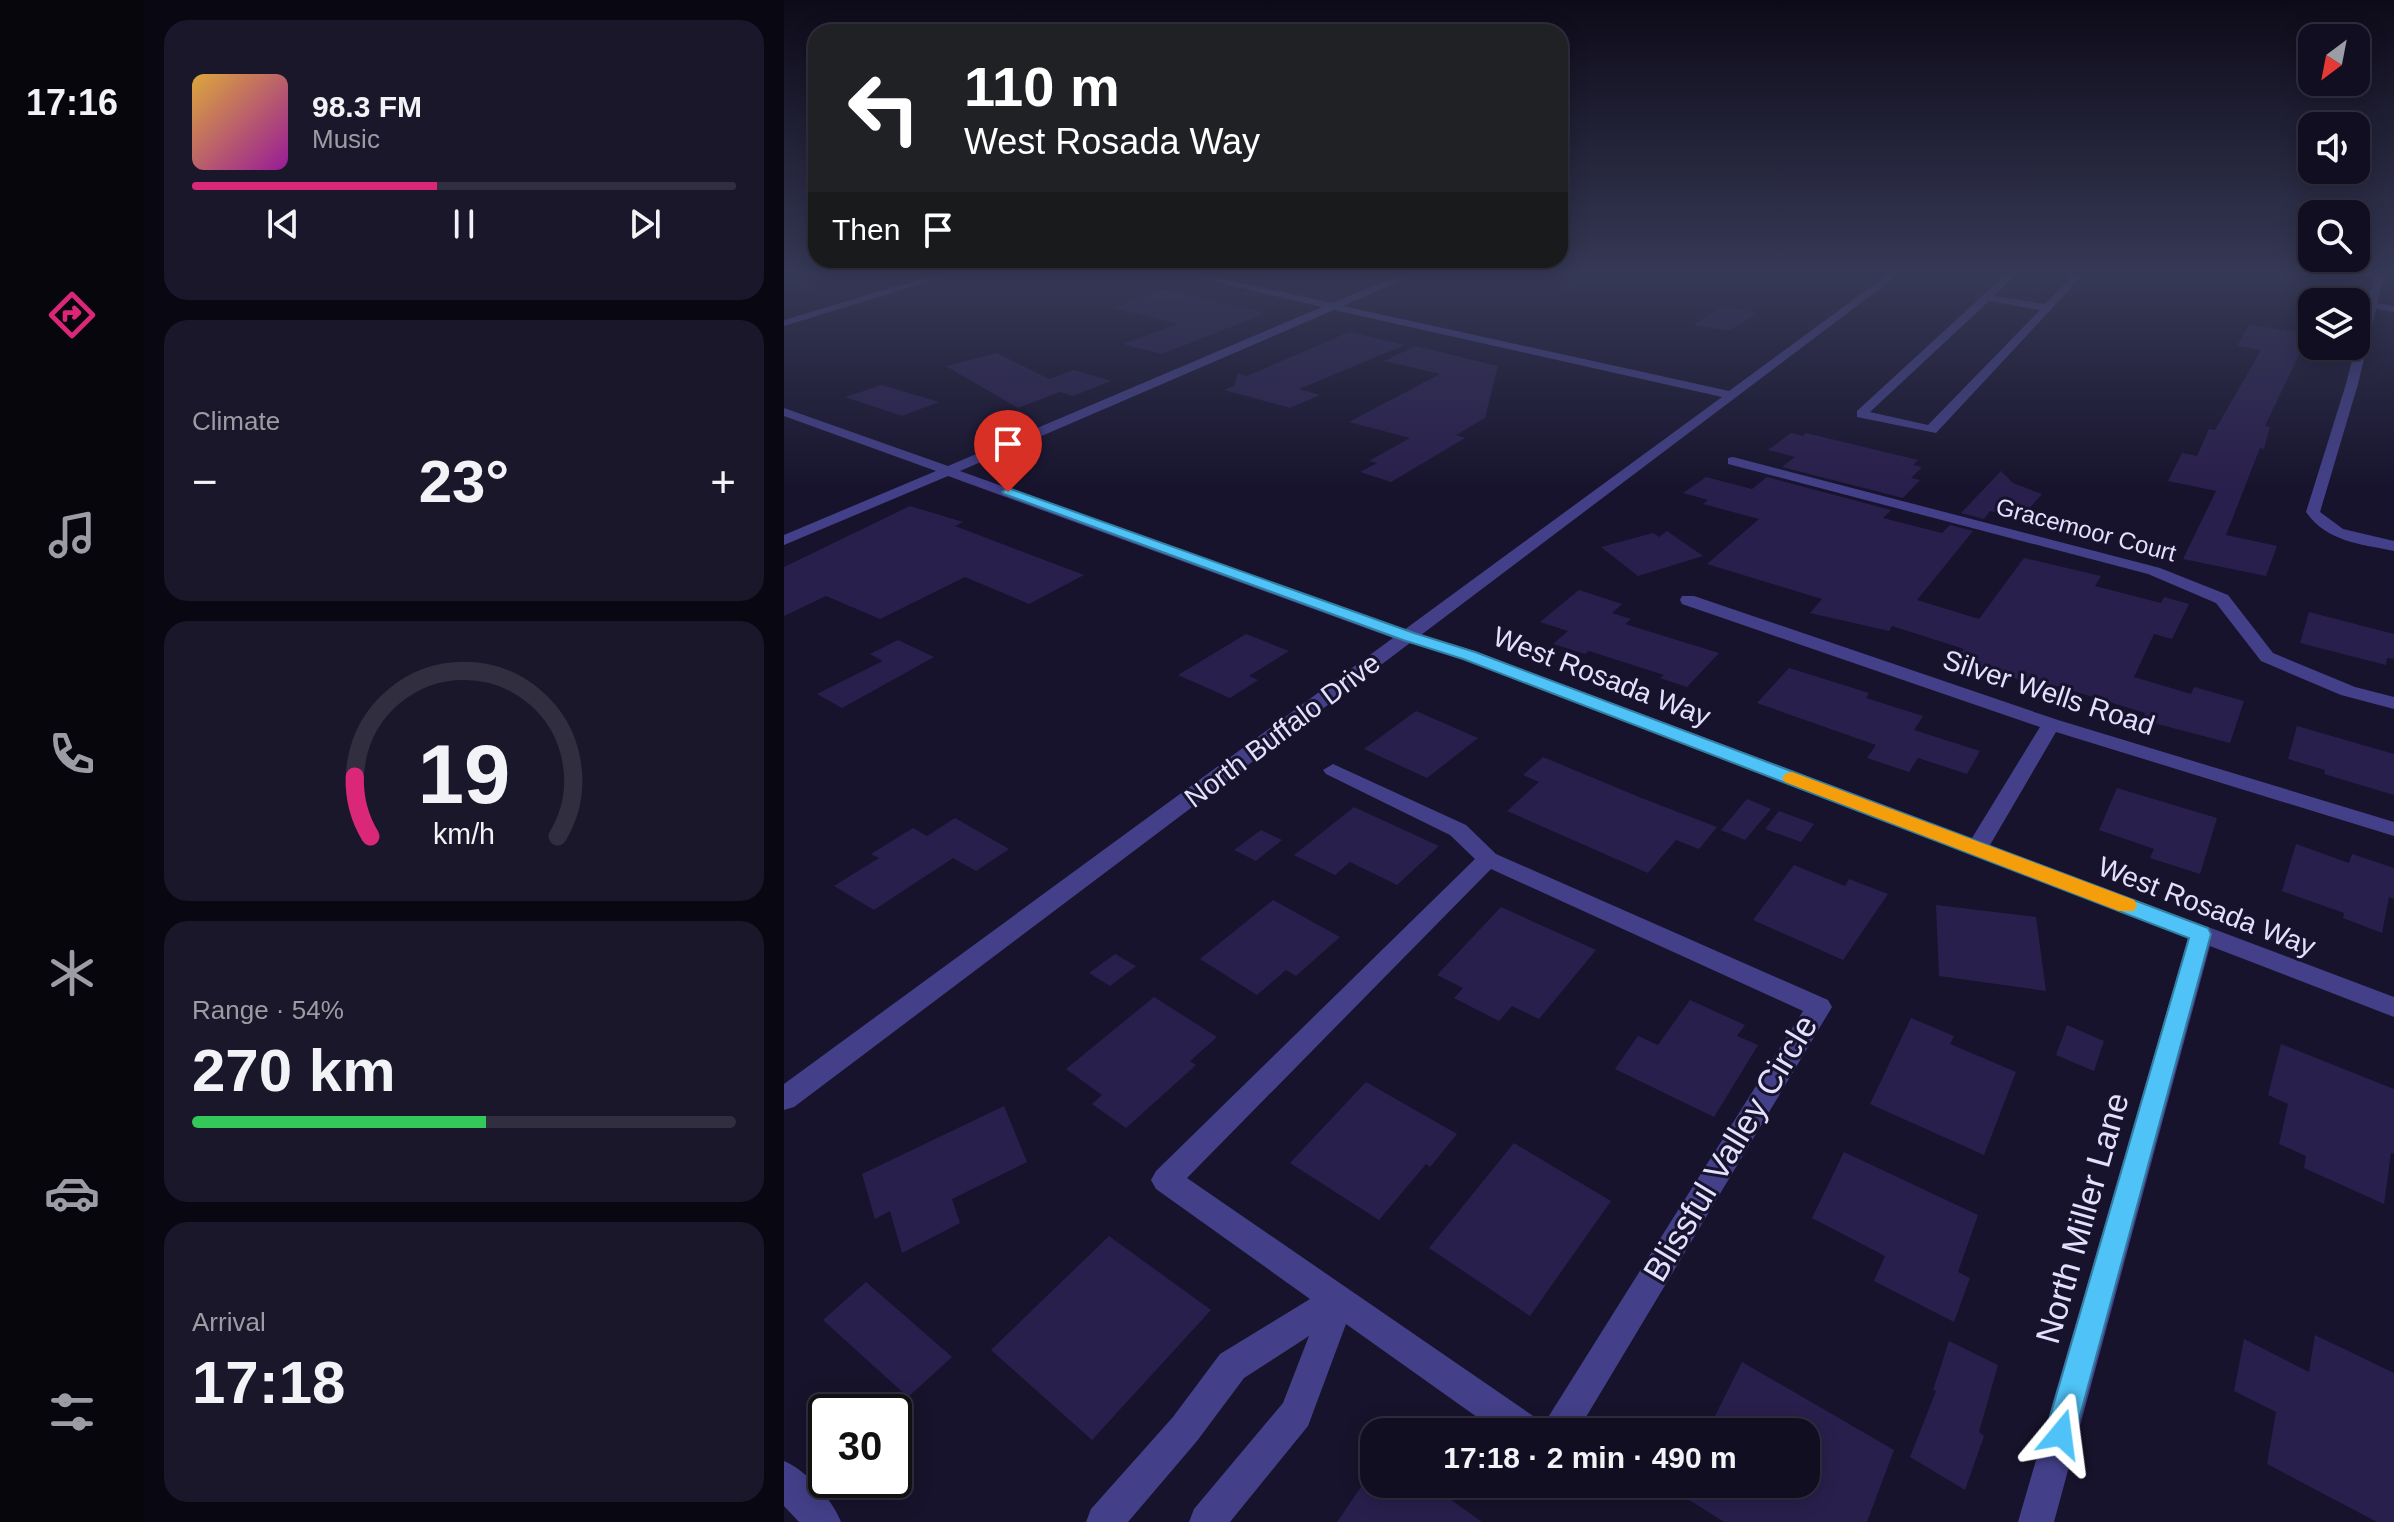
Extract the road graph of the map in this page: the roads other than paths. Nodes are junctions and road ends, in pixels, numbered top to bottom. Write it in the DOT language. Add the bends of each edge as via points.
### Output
graph roads {
  1 [pos="1238,346"];
  2 [pos="1508,346"];
  3 [pos="1800,346"];
  4 [pos="1935,346"];
  5 [pos="2012,346"];
  6 [pos="2357,360"];
  7 [pos="1734,396"];
  8 [pos="784,412"];
  9 [pos="1733,461"];
  10 [pos="951,471"];
  11 [pos="784,540"];
  12 [pos="2394,546"];
  13 [pos="1688,600"];
  14 [pos="1408,637"];
  15 [pos="2394,703"];
  16 [pos="2051,724"];
  17 [pos="1333,770"];
  18 [pos="2394,829"];
  19 [pos="1977,848"];
  20 [pos="1488,859"];
  21 [pos="2201,934"];
  22 [pos="2394,1007"];
  23 [pos="784,1099"];
  24 [pos="1339,1299"];
  25 [pos="1507,1418"];
  26 [pos="1566,1418"];
  27 [pos="784,1479"];
  28 [pos="823,1522"];
  29 [pos="1104,1522"];
  30 [pos="1207,1522"];
  31 [pos="2036,1522"];
  1 -- 10 [label="street"];
  2 -- 7 [label="street"];
  3 -- 7 [label="street, North Buffalo Drive"];
  4 -- 5 [label="street" via="1861,414 1931,430"];
  6 -- 12 [label="street" via="2314,508 2330,528"];
  7 -- 14 [label="street, North Buffalo Drive"];
  8 -- 10 [label="street, West Rosada Way"];
  9 -- 15 [label="street, Gracemoor Court" via="2167,576 2222,599 2267,657 2348,691"];
  10 -- 11 [label="street"];
  10 -- 14 [label="street, West Rosada Way"];
  13 -- 16 [label="street, Silver Wells Road"];
  14 -- 19 [label="street, West Rosada Way" via="1469,655"];
  14 -- 23 [label="street, North Buffalo Drive"];
  16 -- 18 [label="street, Silver Wells Road"];
  16 -- 19 [label="street"];
  17 -- 20 [label="street, Blissful Valley Circle" via="1458,830"];
  19 -- 21 [label="street, West Rosada Way"];
  20 -- 24 [label="street" via="1166,1180"];
  20 -- 26 [label="street, Blissful Valley Circle" via="1819,1007"];
  21 -- 22 [label="street, West Rosada Way"];
  21 -- 31 [label="street, North Miller Lane"];
  24 -- 25 [label="street"];
  24 -- 29 [label="street" via="1232,1366"];
  24 -- 30 [label="street" via="1296,1414"];
  27 -- 28 [label="street"];
}
